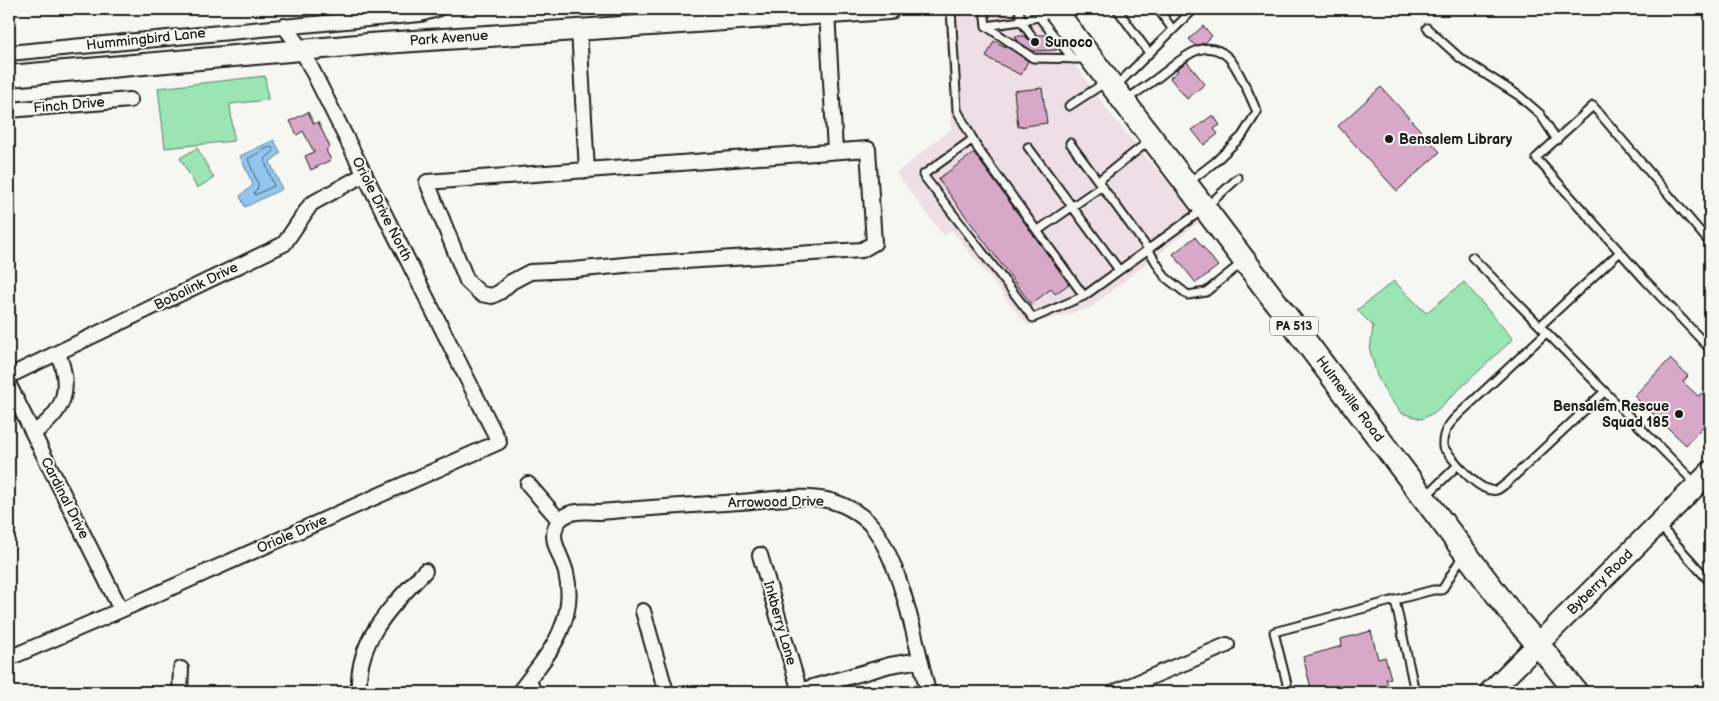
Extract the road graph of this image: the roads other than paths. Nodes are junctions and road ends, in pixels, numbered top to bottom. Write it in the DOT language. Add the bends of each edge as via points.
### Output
graph roads {
  1 [pos="437,9"];
  2 [pos="885,9"];
  3 [pos="889,9"];
  4 [pos="951,9"];
  5 [pos="984,9"];
  6 [pos="1018,9"];
  7 [pos="1117,9"];
  8 [pos="1158,9"];
  9 [pos="1194,9"];
  10 [pos="828,12"];
  11 [pos="1050,12"];
  12 [pos="1020,21"];
  13 [pos="284,26"];
  14 [pos="986,26"];
  15 [pos="1426,28"];
  16 [pos="580,29"];
  17 [pos="1173,30"];
  18 [pos="1031,35"];
  19 [pos="302,50"];
  20 [pos="1042,50"];
  21 [pos="9,53"];
  22 [pos="1149,53"];
  23 [pos="1048,58"];
  24 [pos="1082,59"];
  25 [pos="9,76"];
  26 [pos="1116,90"];
  27 [pos="130,100"];
  28 [pos="1069,106"];
  29 [pos="9,110"];
  30 [pos="1152,138"];
  31 [pos="973,139"];
  32 [pos="1557,140"];
  33 [pos="1070,143"];
  34 [pos="1028,147"];
  35 [pos="835,151"];
  36 [pos="586,170"];
  37 [pos="365,174"];
  38 [pos="1238,178"];
  39 [pos="1100,183"];
  40 [pos="1187,183"];
  41 [pos="1072,206"];
  42 [pos="1205,208"];
  43 [pos="1037,231"];
  44 [pos="1710,243"];
  45 [pos="1148,249"];
  46 [pos="1620,252"];
  47 [pos="1472,257"];
  48 [pos="1245,260"];
  49 [pos="1119,270"];
  50 [pos="1084,296"];
  51 [pos="1540,326"];
  52 [pos="1546,333"];
  53 [pos="1710,349"];
  54 [pos="58,353"];
  55 [pos="462,368"];
  56 [pos="9,376"];
  57 [pos="9,385"];
  58 [pos="1604,392"];
  59 [pos="32,433"];
  60 [pos="1458,465"];
  61 [pos="1703,479"];
  62 [pos="528,484"];
  63 [pos="1424,498"];
  64 [pos="559,520"];
  65 [pos="1658,524"];
  66 [pos="1465,552"];
  67 [pos="760,555"];
  68 [pos="425,571"];
  69 [pos="1710,582"];
  70 [pos="1395,600"];
  71 [pos="121,610"];
  72 [pos="643,610"];
  73 [pos="1227,645"];
  74 [pos="1538,645"];
  75 [pos="9,658"];
  76 [pos="920,660"];
  77 [pos="181,669"];
  78 [pos="532,677"];
  79 [pos="180,692"];
  80 [pos="359,692"];
  81 [pos="519,692"];
  82 [pos="537,692"];
  83 [pos="666,692"];
  84 [pos="799,692"];
  85 [pos="928,692"];
  86 [pos="1115,692"];
  87 [pos="1289,692"];
  88 [pos="1415,692"];
  89 [pos="1490,692"];
  90 [pos="1576,692"];
  1 -- 13 [label="street, Hummingbird Lane" via="420,14"];
  2 -- 3 [label="street, Park Avenue"];
  2 -- 10 [label="street, Park Avenue"];
  4 -- 31 [label="lane" via="957,110"];
  5 -- 14 [label="lane"];
  6 -- 12 [label="lane"];
  7 -- 22 [label="lane"];
  8 -- 17 [label="lane"];
  9 -- 17 [label="lane"];
  10 -- 16 [label="street, Park Avenue"];
  10 -- 35 [label="street"];
  11 -- 12 [label="lane"];
  11 -- 24 [label="main road, Hulmeville Road / PA 513"];
  12 -- 14 [label="lane"];
  12 -- 18 [label="lane"];
  13 -- 19 [label="street, Oriole Drive North"];
  13 -- 21 [label="street, Hummingbird Lane"];
  14 -- 23 [label="lane" via="1033,58"];
  15 -- 32 [label="lane" via="1460,58 1518,95 1540,114"];
  16 -- 19 [label="street, Park Avenue"];
  16 -- 36 [label="street"];
  17 -- 22 [label="lane"];
  19 -- 25 [label="street, Park Avenue"];
  19 -- 37 [label="street, Oriole Drive North"];
  20 -- 23 [label="lane"];
  22 -- 26 [label="lane"];
  23 -- 24 [label="lane"];
  24 -- 26 [label="main road, Hulmeville Road / PA 513"];
  26 -- 28 [label="lane"];
  26 -- 30 [label="main road, Hulmeville Road / PA 513"];
  26 -- 40 [label="lane" via="1166,71 1184,56 1210,48 1229,58 1257,112 1242,136"];
  27 -- 29 [label="street, Finch Drive"];
  30 -- 39 [label="lane"];
  30 -- 40 [label="main road, Hulmeville Road / PA 513"];
  31 -- 43 [label="lane"];
  31 -- 50 [label="lane" via="923,175 1033,318"];
  32 -- 44 [label="lane" via="1593,106"];
  32 -- 46 [label="lane" via="1536,158"];
  33 -- 39 [label="lane"];
  34 -- 41 [label="lane"];
  35 -- 36 [label="street"];
  35 -- 36 [label="street" via="868,149 874,243 862,250 530,272 492,296 481,294 467,281 428,182"];
  37 -- 54 [label="street, Bobolink Drive" via="311,204 284,244"];
  37 -- 55 [label="street, Oriole Drive North"];
  38 -- 42 [label="lane"];
  39 -- 41 [label="lane"];
  39 -- 45 [label="lane"];
  40 -- 42 [label="main road, Hulmeville Road / PA 513"];
  41 -- 43 [label="lane"];
  41 -- 49 [label="lane"];
  42 -- 45 [label="lane"];
  42 -- 48 [label="main road, Hulmeville Road / PA 513"];
  43 -- 50 [label="lane"];
  45 -- 48 [label="lane" via="1165,277 1188,295 1206,292"];
  45 -- 49 [label="lane"];
  46 -- 51 [label="lane"];
  46 -- 53 [label="lane"];
  47 -- 51 [label="lane"];
  48 -- 63 [label="main road, Hulmeville Road / PA 513"];
  49 -- 50 [label="lane"];
  51 -- 52 [label="lane"];
  52 -- 58 [label="lane"];
  52 -- 60 [label="lane" via="1448,425 1442,440 1443,447"];
  54 -- 56 [label="street, Bobolink Drive"];
  54 -- 59 [label="street" via="65,376 62,398 57,412"];
  55 -- 71 [label="street, Oriole Drive" via="499,442"];
  57 -- 59 [label="street, Cardinal Drive"];
  58 -- 60 [label="lane" via="1497,490 1481,486"];
  58 -- 61 [label="lane"];
  59 -- 71 [label="street, Cardinal Drive"];
  60 -- 63 [label="lane"];
  61 -- 65 [label="street, Byberry Road"];
  62 -- 64 [label="street"];
  63 -- 66 [label="main road, Hulmeville Road / PA 513"];
  64 -- 76 [label="street, Arrowood Drive" via="570,513 585,511 777,499 832,501 866,519 883,543 904,598"];
  64 -- 78 [label="street" via="554,540 567,574 566,618 553,649"];
  65 -- 69 [label="lane"];
  65 -- 74 [label="street, Byberry Road"];
  66 -- 70 [label="lane" via="1442,590"];
  66 -- 74 [label="main road, Hulmeville Road / PA 513"];
  67 -- 84 [label="street, Inkberry Lane"];
  68 -- 80 [label="street" via="390,610 367,643 358,679"];
  70 -- 87 [label="lane" via="1274,632"];
  70 -- 88 [label="lane"];
  71 -- 75 [label="street, Oriole Drive"];
  72 -- 83 [label="street"];
  73 -- 86 [label="street"];
  74 -- 89 [label="street, Byberry Road"];
  74 -- 90 [label="main road, Hulmeville Road / PA 513"];
  76 -- 84 [label="street, Inkberry Lane" via="890,665"];
  76 -- 85 [label="street, Arrowood Drive"];
  77 -- 79 [label="street"];
  78 -- 81 [label="street"];
  78 -- 82 [label="lane"];
}
